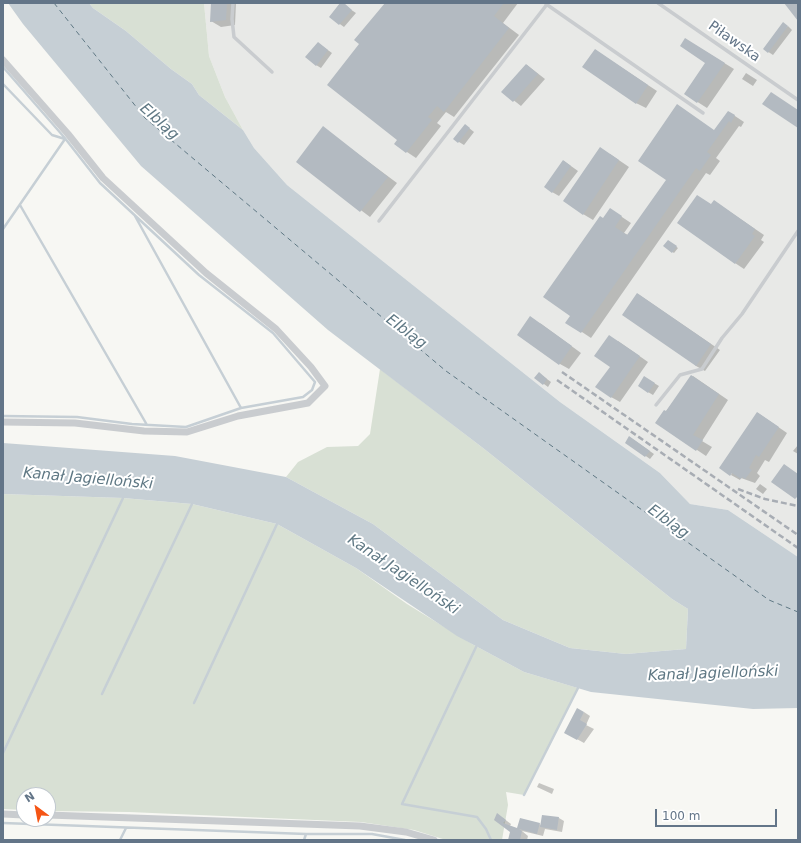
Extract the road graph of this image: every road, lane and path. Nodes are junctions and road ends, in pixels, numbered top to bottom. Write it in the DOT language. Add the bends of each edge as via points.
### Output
graph roads {
  1 [pos="233,3"];
  2 [pos="547,3"];
  3 [pos="658,3"];
  4 [pos="3,60"];
  5 [pos="272,72"];
  6 [pos="798,100"];
  7 [pos="703,114"];
  8 [pos="379,222"];
  9 [pos="798,231"];
  10 [pos="656,405"];
  11 [pos="3,422"];
  12 [pos="3,814"];
  13 [pos="16,815"];
  14 [pos="56,816"];
  15 [pos="434,840"];
  1 -- 5 [label="lane" via="234,37"];
  2 -- 7 [label="lane"];
  2 -- 8 [label="lane"];
  3 -- 6 [label="lane, Piławska"];
  4 -- 11 [label="street" via="103,178 206,273 276,329 325,386 308,403 238,416 187,432 144,431 75,422"];
  9 -- 10 [label="lane" via="702,369 680,375"];
  12 -- 13 [label="street"];
  14 -- 15 [label="street" via="360,826 406,832"];
}
